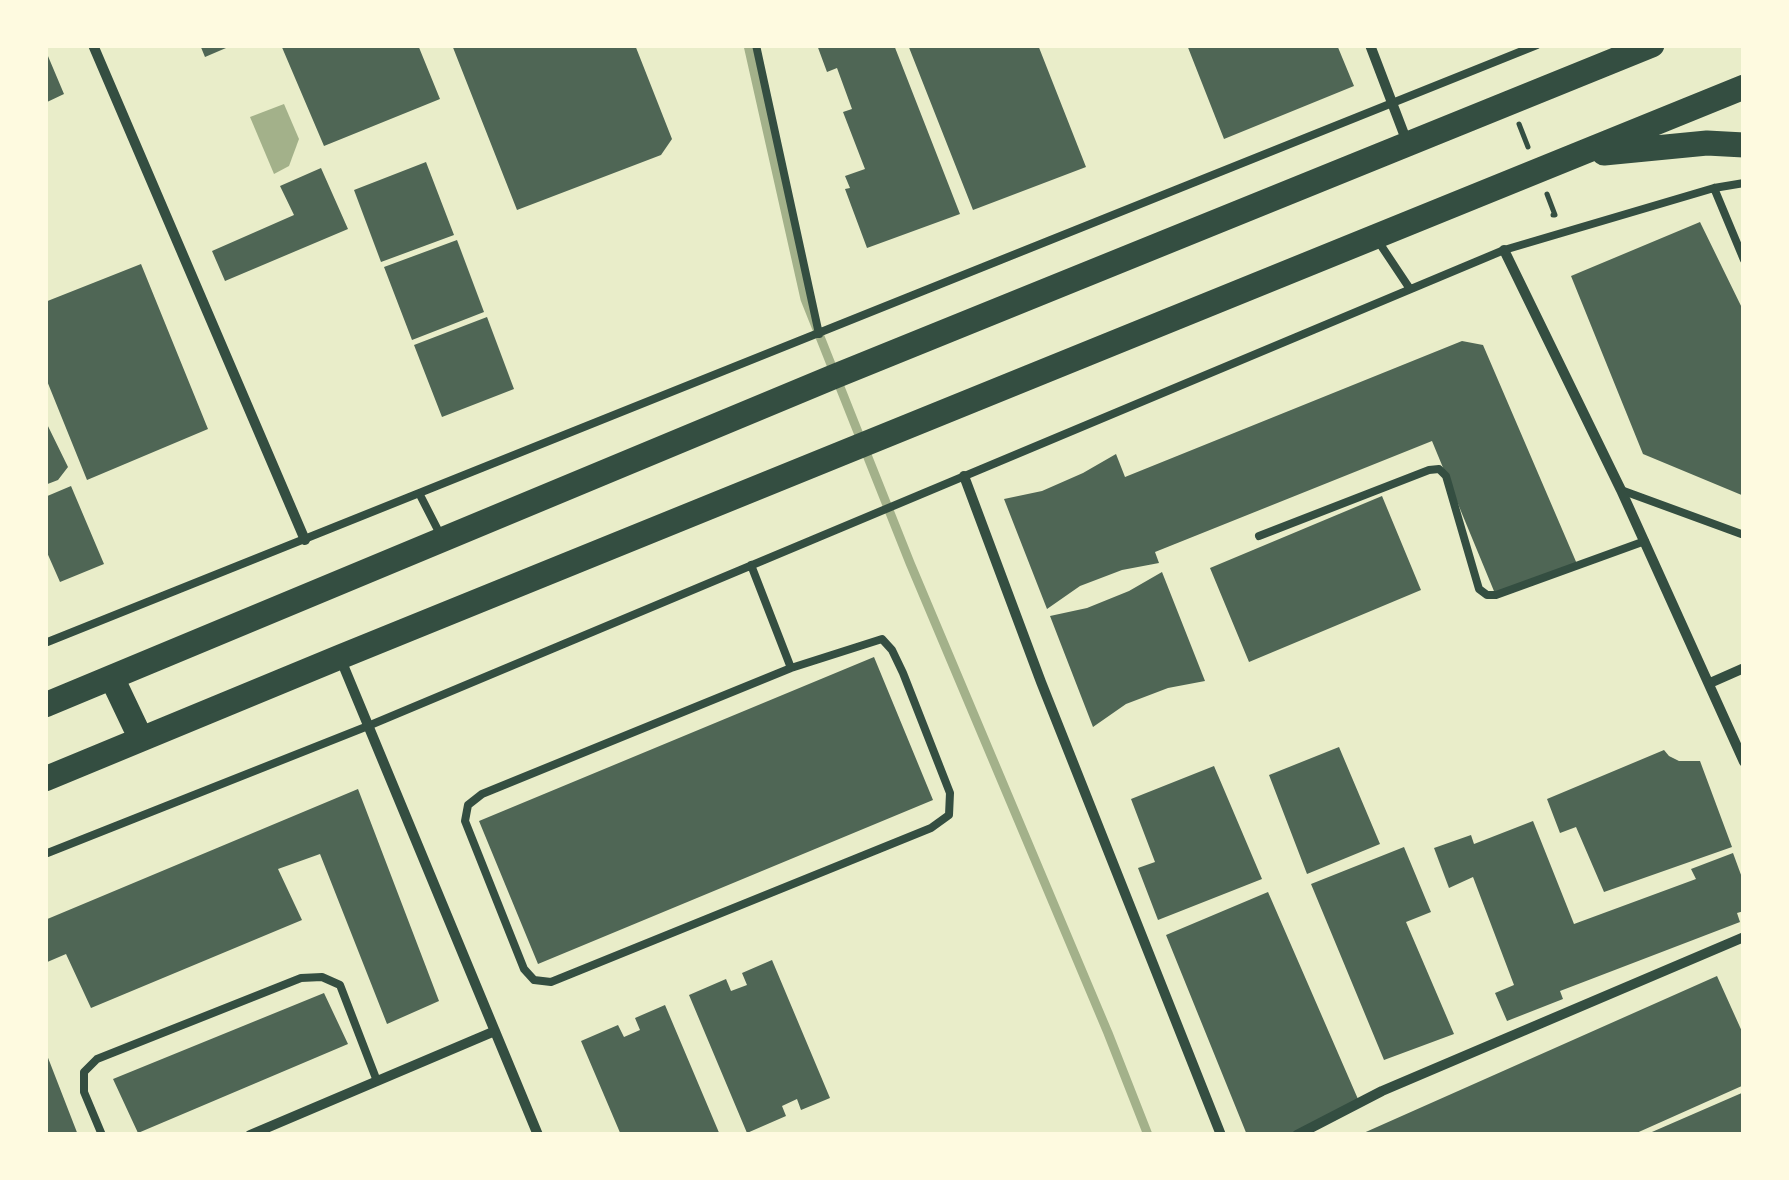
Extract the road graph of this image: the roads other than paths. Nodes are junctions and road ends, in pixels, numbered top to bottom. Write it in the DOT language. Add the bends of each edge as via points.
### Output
graph roads {
  1 [pos="92,45"];
  2 [pos="756,45"];
  3 [pos="1370,45"];
  4 [pos="1537,45"];
  5 [pos="1630,45"];
  6 [pos="1652,45"];
  7 [pos="1609,64"];
  8 [pos="1744,87"];
  9 [pos="1392,104"];
  10 [pos="1409,145"];
  11 [pos="1744,145"];
  12 [pos="1576,155"];
  13 [pos="1744,182"];
  14 [pos="1714,188"];
  15 [pos="1734,236"];
  16 [pos="1376,238"];
  17 [pos="1744,239"];
  18 [pos="1504,250"];
  19 [pos="1744,260"];
  20 [pos="1410,289"];
  21 [pos="819,334"];
  22 [pos="964,476"];
  23 [pos="1621,490"];
  24 [pos="419,493"];
  25 [pos="1259,536"];
  26 [pos="1744,536"];
  27 [pos="442,538"];
  28 [pos="305,540"];
  29 [pos="1644,541"];
  30 [pos="752,565"];
  31 [pos="45,643"];
  32 [pos="340,657"];
  33 [pos="791,668"];
  34 [pos="1744,668"];
  35 [pos="112,678"];
  36 [pos="1710,683"];
  37 [pos="45,704"];
  38 [pos="368,726"];
  39 [pos="141,739"];
  40 [pos="1744,762"];
  41 [pos="45,779"];
  42 [pos="45,854"];
  43 [pos="1744,937"];
  44 [pos="495,1031"];
  45 [pos="376,1081"];
  46 [pos="102,1135"];
  47 [pos="250,1135"];
  48 [pos="538,1135"];
  49 [pos="1221,1135"];
  50 [pos="1297,1135"];
  1 -- 28 [label="street"];
  2 -- 21 [label="lane"];
  3 -- 9 [label="street"];
  4 -- 9 [label="lane"];
  5 -- 7 [label="main road"];
  6 -- 7 [label="main road"];
  7 -- 10 [label="main road"];
  8 -- 12 [label="main road"];
  9 -- 10 [label="street"];
  9 -- 21 [label="lane"];
  10 -- 27 [label="main road"];
  11 -- 12 [label="main road"];
  12 -- 16 [label="main road"];
  13 -- 14 [label="lane"];
  14 -- 15 [label="lane"];
  14 -- 18 [label="lane"];
  15 -- 17 [label="lane"];
  15 -- 19 [label="lane"];
  16 -- 20 [label="lane"];
  16 -- 32 [label="main road"];
  18 -- 20 [label="lane"];
  18 -- 23 [label="street"];
  20 -- 22 [label="lane"];
  21 -- 24 [label="lane"];
  22 -- 30 [label="lane"];
  22 -- 49 [label="street"];
  23 -- 26 [label="lane"];
  23 -- 29 [label="street"];
  24 -- 27 [label="lane"];
  24 -- 28 [label="lane"];
  25 -- 29 [label="lane" via="1439,470 1479,589 1487,594"];
  27 -- 35 [label="main road"];
  28 -- 31 [label="lane"];
  29 -- 36 [label="street"];
  30 -- 33 [label="lane"];
  30 -- 38 [label="lane"];
  32 -- 38 [label="street"];
  32 -- 39 [label="main road"];
  33 -- 33 [label="lane" via="882,639 904,673 950,793 949,816 551,982 534,980 464,822 468,805"];
  34 -- 36 [label="street"];
  35 -- 37 [label="main road"];
  35 -- 39 [label="main road"];
  36 -- 40 [label="street"];
  38 -- 42 [label="lane"];
  38 -- 44 [label="street"];
  39 -- 41 [label="main road"];
  43 -- 50 [label="street" via="1382,1091"];
  44 -- 45 [label="street"];
  44 -- 48 [label="street"];
  45 -- 46 [label="lane" via="340,985 322,976 301,978 97,1059 84,1072 84,1092"];
  45 -- 47 [label="street"];
}
